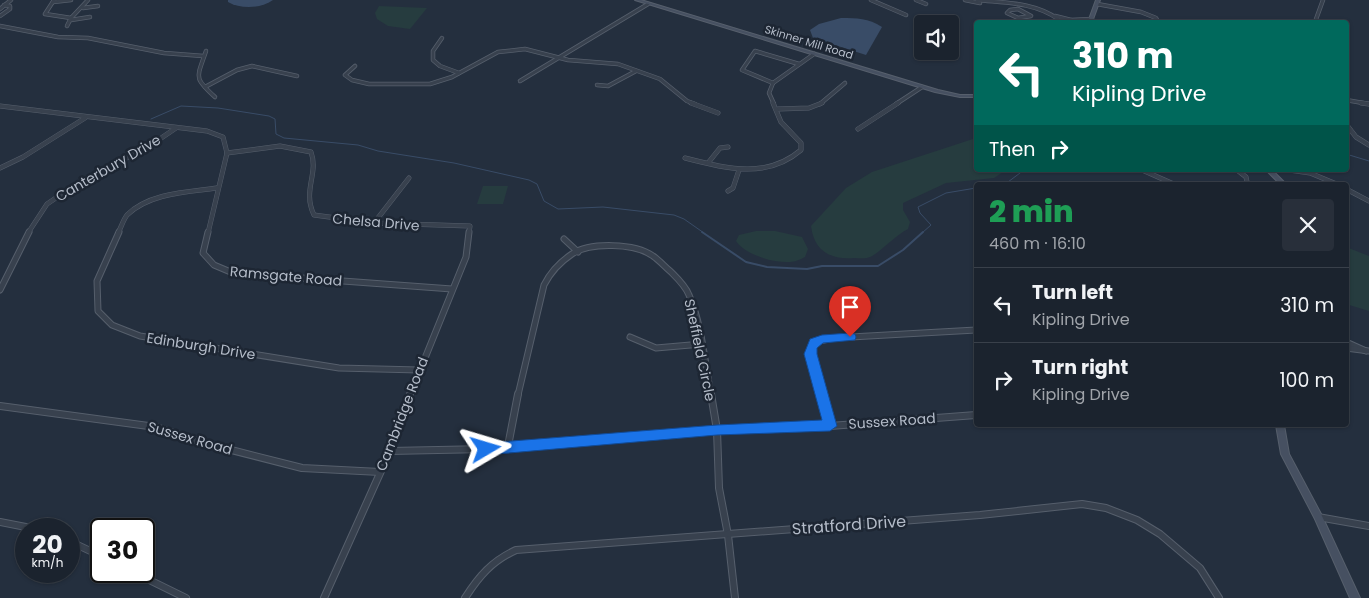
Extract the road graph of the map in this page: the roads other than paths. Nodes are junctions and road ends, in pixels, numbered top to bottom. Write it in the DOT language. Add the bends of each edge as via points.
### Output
graph roads {
  1 [pos="11,0"];
  2 [pos="71,0"];
  3 [pos="88,0"];
  4 [pos="637,0"];
  5 [pos="871,0"];
  6 [pos="916,0"];
  7 [pos="965,0"];
  8 [pos="978,0"];
  9 [pos="1323,0"];
  10 [pos="54,1"];
  11 [pos="998,2"];
  12 [pos="648,4"];
  13 [pos="926,4"];
  14 [pos="1017,4"];
  15 [pos="1097,4"];
  16 [pos="4,5"];
  17 [pos="98,6"];
  18 [pos="1030,7"];
  19 [pos="82,8"];
  20 [pos="0,9"];
  21 [pos="1016,9"];
  22 [pos="1025,11"];
  23 [pos="906,15"];
  24 [pos="0,16"];
  25 [pos="1055,16"];
  26 [pos="90,17"];
  27 [pos="71,19"];
  28 [pos="1057,20"];
  29 [pos="1071,20"];
  30 [pos="1091,20"];
  31 [pos="1156,20"];
  32 [pos="1317,20"];
  33 [pos="0,26"];
  34 [pos="67,26"];
  35 [pos="442,38"];
  36 [pos="206,51"];
  37 [pos="814,54"];
  38 [pos="203,56"];
  39 [pos="560,57"];
  40 [pos="799,64"];
  41 [pos="355,66"];
  42 [pos="636,71"];
  43 [pos="459,73"];
  44 [pos="297,76"];
  45 [pos="520,81"];
  46 [pos="773,83"];
  47 [pos="844,83"];
  48 [pos="597,85"];
  49 [pos="205,87"];
  50 [pos="922,87"];
  51 [pos="974,96"];
  52 [pos="214,98"];
  53 [pos="1349,101"];
  54 [pos="1369,104"];
  55 [pos="0,106"];
  56 [pos="778,109"];
  57 [pos="718,113"];
  58 [pos="86,117"];
  59 [pos="176,128"];
  60 [pos="1349,128"];
  61 [pos="858,130"];
  62 [pos="1369,145"];
  63 [pos="728,147"];
  64 [pos="227,153"];
  65 [pos="685,158"];
  66 [pos="708,163"];
  67 [pos="0,168"];
  68 [pos="739,170"];
  69 [pos="1147,172"];
  70 [pos="1240,172"];
  71 [pos="1272,172"];
  72 [pos="1303,172"];
  73 [pos="408,178"];
  74 [pos="1169,182"];
  75 [pos="1247,182"];
  76 [pos="1281,182"];
  77 [pos="1332,182"];
  78 [pos="217,188"];
  79 [pos="728,191"];
  80 [pos="1349,191"];
  81 [pos="1369,201"];
  82 [pos="374,223"];
  83 [pos="470,226"];
  84 [pos="564,239"];
  85 [pos="578,252"];
  86 [pos="452,289"];
  87 [pos="0,290"];
  88 [pos="974,330"];
  89 [pos="630,337"];
  90 [pos="1349,343"];
  91 [pos="702,344"];
  92 [pos="1349,348"];
  93 [pos="1367,351"];
  94 [pos="419,370"];
  95 [pos="0,406"];
  96 [pos="974,415"];
  97 [pos="830,426"];
  98 [pos="1280,427"];
  99 [pos="717,430"];
  100 [pos="508,446"];
  101 [pos="390,450"];
  102 [pos="380,472"];
  103 [pos="1318,517"];
  104 [pos="0,522"];
  105 [pos="15,523"];
  106 [pos="1369,526"];
  107 [pos="728,535"];
  108 [pos="155,583"];
  109 [pos="186,598"];
  110 [pos="324,598"];
  111 [pos="465,598"];
  112 [pos="735,598"];
  113 [pos="1219,598"];
  114 [pos="1355,598"];
  1 -- 16 [label="street"];
  2 -- 10 [label="street"];
  3 -- 19 [label="street"];
  4 -- 12 [label="street, Skinner Mill Road"];
  5 -- 23 [label="street"];
  6 -- 13 [label="street"];
  7 -- 11 [label="street" via="994,5"];
  8 -- 11 [label="street"];
  9 -- 32 [label="street"];
  10 -- 27 [label="street" via="45,14"];
  11 -- 14 [label="street"];
  12 -- 37 [label="street, Skinner Mill Road"];
  12 -- 39 [label="street"];
  14 -- 18 [label="street"];
  14 -- 21 [label="street"];
  15 -- 30 [label="street"];
  15 -- 31 [label="street" via="1152,16"];
  16 -- 20 [label="street"];
  16 -- 24 [label="street" via="10,9"];
  17 -- 19 [label="street"];
  18 -- 22 [label="street"];
  18 -- 25 [label="street"];
  19 -- 27 [label="street"];
  21 -- 22 [label="street"];
  21 -- 22 [label="street" via="1007,13 1016,18 1030,17 1030,13"];
  25 -- 28 [label="street"];
  25 -- 29 [label="street"];
  26 -- 27 [label="street"];
  27 -- 34 [label="street"];
  33 -- 38 [label="street" via="164,53"];
  35 -- 43 [label="street" via="433,50 433,60"];
  36 -- 38 [label="street"];
  37 -- 40 [label="street"];
  37 -- 50 [label="street, Skinner Mill Road"];
  38 -- 49 [label="street" via="198,74 199,82"];
  39 -- 42 [label="street" via="576,62 618,64"];
  39 -- 43 [label="street" via="534,50 507,50"];
  39 -- 45 [label="street"];
  40 -- 46 [label="street"];
  40 -- 46 [label="street" via="756,52 748,57 742,70"];
  41 -- 43 [label="street" via="346,72 347,78 369,84 430,84"];
  42 -- 48 [label="street" via="608,86"];
  42 -- 57 [label="street" via="660,79 687,101"];
  44 -- 49 [label="street" via="252,66"];
  46 -- 56 [label="street" via="769,93"];
  47 -- 56 [label="street" via="825,102 812,109"];
  49 -- 52 [label="street"];
  50 -- 51 [label="street, Skinner Mill Road" via="948,94"];
  50 -- 61 [label="street"];
  53 -- 54 [label="street"];
  55 -- 58 [label="street"];
  56 -- 68 [label="street" via="786,128 801,143 801,150 796,156 760,169"];
  58 -- 59 [label="street"];
  58 -- 67 [label="street"];
  59 -- 64 [label="street" via="207,131 223,137"];
  59 -- 87 [label="street, Canterbury Drive" via="148,147 81,181 47,204 34,222"];
  60 -- 62 [label="street"];
  63 -- 66 [label="street" via="720,148"];
  64 -- 78 [label="street, Ramsgate Road"];
  64 -- 82 [label="street, Chelsa Drive" via="277,145 299,146 311,152 314,160 308,203 314,215"];
  65 -- 66 [label="street"];
  66 -- 68 [label="street"];
  68 -- 79 [label="street" via="734,188"];
  69 -- 74 [label="street"];
  70 -- 75 [label="street"];
  71 -- 76 [label="street"];
  72 -- 77 [label="street"];
  73 -- 82 [label="street"];
  78 -- 86 [label="street, Ramsgate Road" via="203,253 211,265 220,270"];
  78 -- 94 [label="street, Edinburgh Drive" via="148,201 126,216 97,281 98,311 112,325 140,336 339,368"];
  80 -- 81 [label="street"];
  82 -- 83 [label="street, Chelsa Drive"];
  83 -- 86 [label="street, Cambridge Road" via="466,257"];
  84 -- 85 [label="street"];
  85 -- 91 [label="street, Sheffield Circle" via="604,246 624,246 652,256 681,282 689,295"];
  85 -- 100 [label="street, Sheffield Circle" via="560,262 544,285"];
  86 -- 94 [label="street, Cambridge Road"];
  88 -- 97 [label="street" via="833,338 815,342 810,354"];
  89 -- 91 [label="street" via="657,350"];
  90 -- 93 [label="street"];
  91 -- 99 [label="street, Sheffield Circle"];
  92 -- 93 [label="street"];
  94 -- 101 [label="street, Cambridge Road"];
  95 -- 102 [label="street, Sussex Road" via="156,427 302,468"];
  96 -- 97 [label="street, Sussex Road"];
  97 -- 99 [label="street, Sussex Road"];
  98 -- 103 [label="street" via="1285,454"];
  99 -- 100 [label="street, Sussex Road"];
  99 -- 107 [label="street, Sheffield Circle" via="719,488"];
  100 -- 101 [label="street, Sussex Road" via="449,451"];
  101 -- 102 [label="street, Cambridge Road"];
  102 -- 110 [label="street, Cambridge Road"];
  103 -- 106 [label="street"];
  103 -- 114 [label="street"];
  104 -- 105 [label="street"];
  107 -- 111 [label="street, Stratford Drive" via="516,550 496,558"];
  107 -- 112 [label="street, Sheffield Circle"];
  107 -- 113 [label="street, Stratford Drive" via="1082,504 1106,508 1137,520 1160,534 1200,568"];
  108 -- 109 [label="street"];
}
